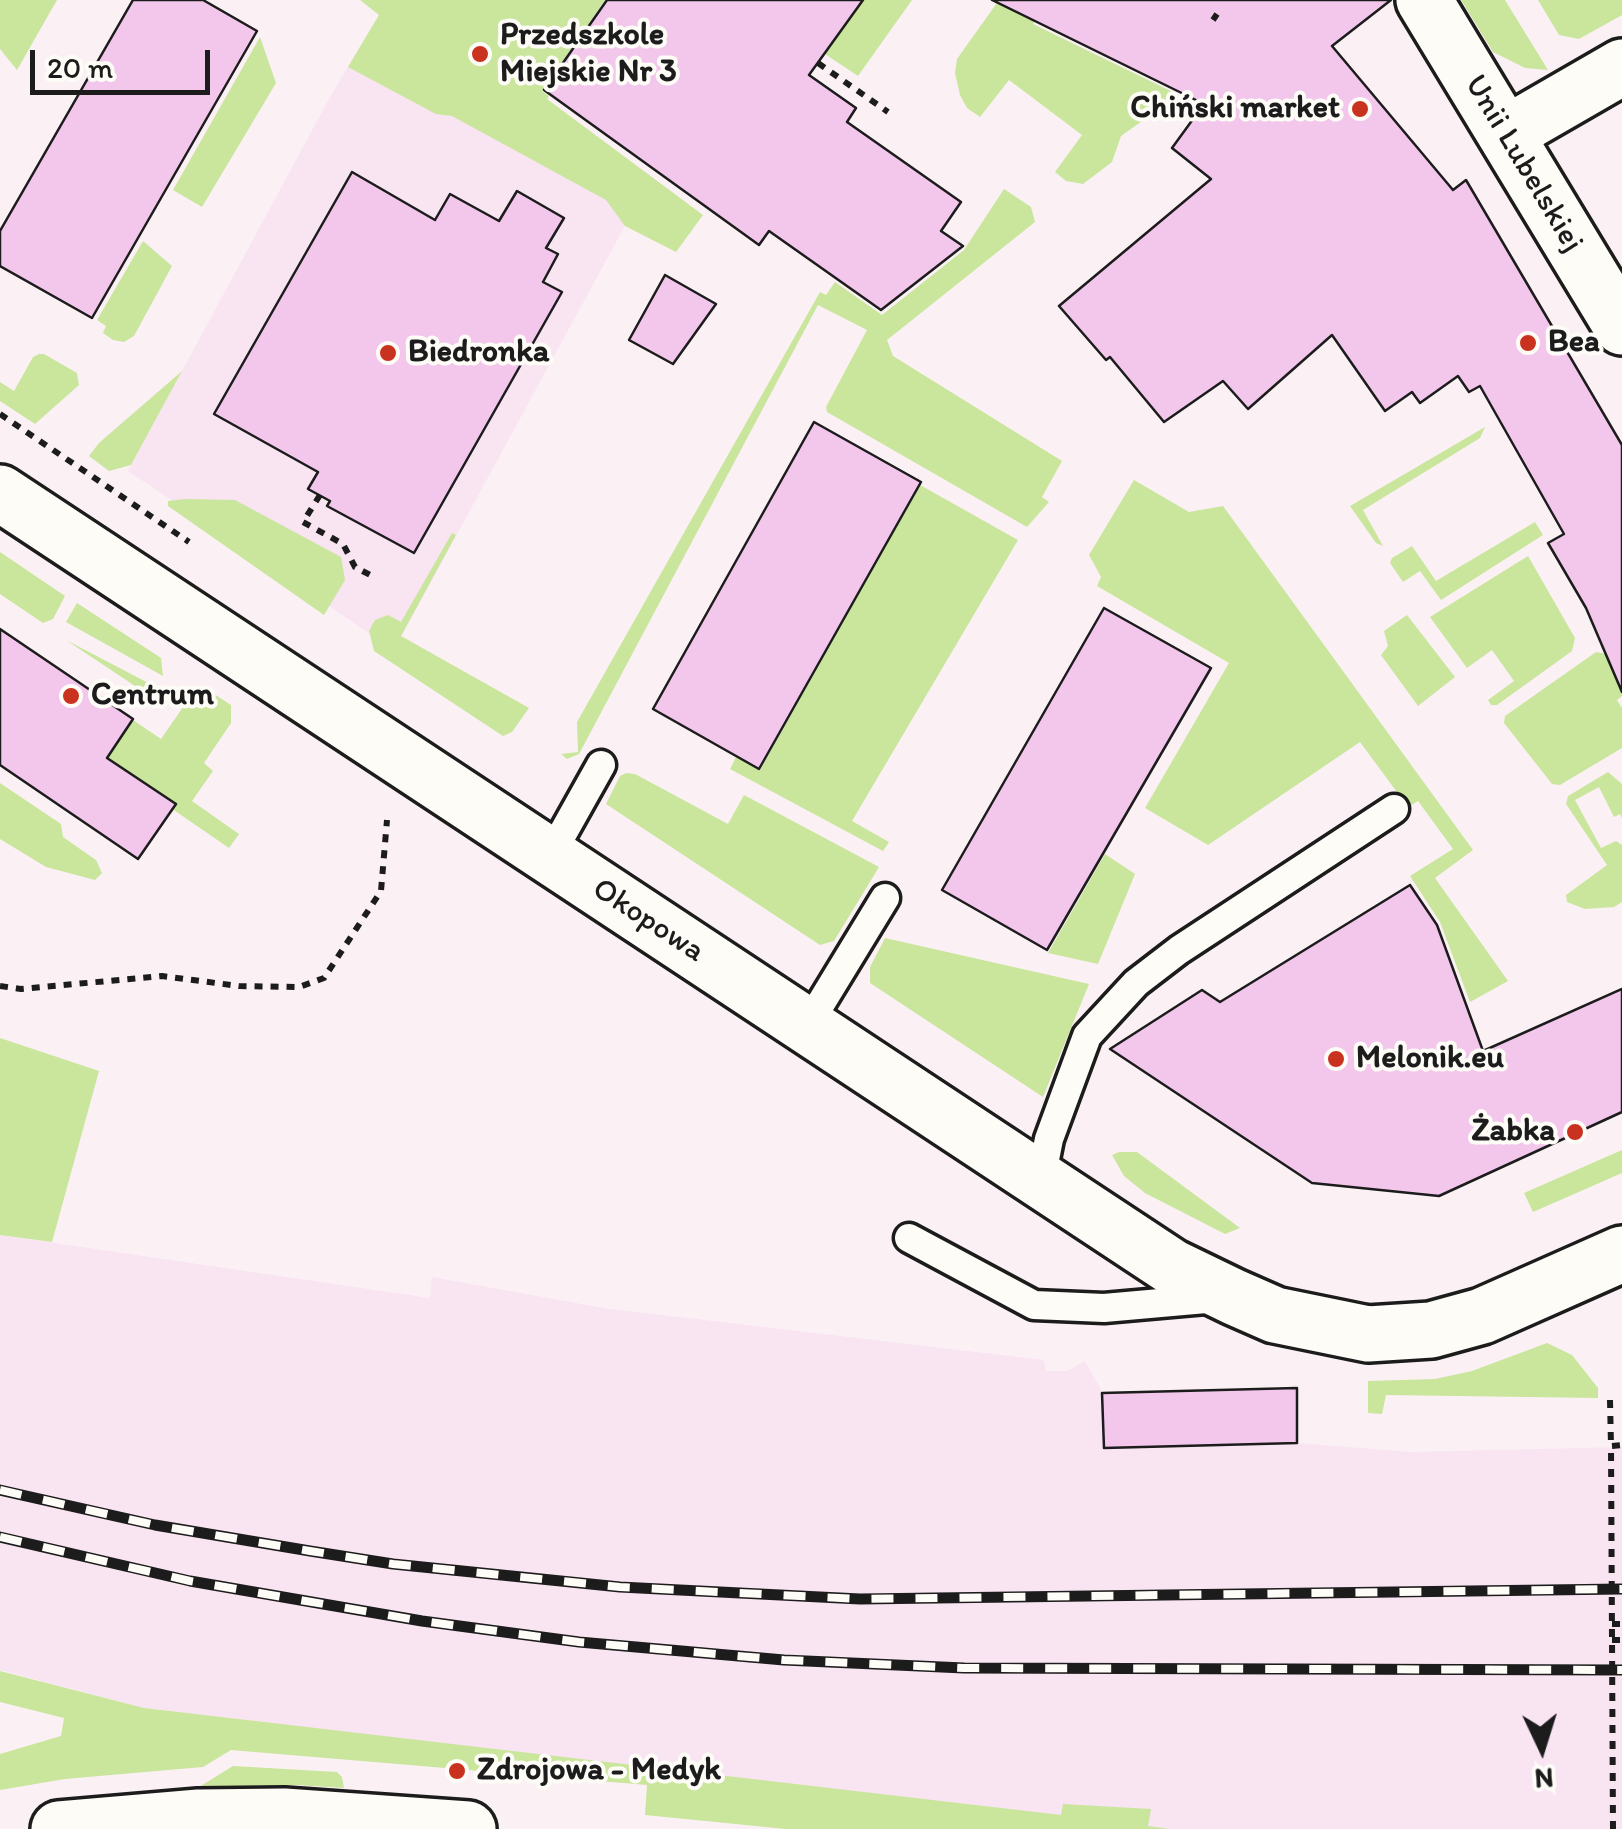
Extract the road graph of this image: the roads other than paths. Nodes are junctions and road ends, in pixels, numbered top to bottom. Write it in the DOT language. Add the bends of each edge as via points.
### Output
graph roads {
  1 [pos="1424,0"];
  2 [pos="1622,68"];
  3 [pos="1506,134"];
  4 [pos="1622,327"];
  5 [pos="0,493"];
  6 [pos="601,765"];
  7 [pos="1394,810"];
  8 [pos="550,856"];
  9 [pos="885,898"];
  10 [pos="807,1026"];
  11 [pos="1041,1179"];
  12 [pos="909,1238"];
  13 [pos="1622,1254"];
  14 [pos="1234,1296"];
  15 [pos="59,1829"];
  16 [pos="468,1829"];
  1 -- 3 [label="street, Unii Lubelskiej"];
  2 -- 3 [label="street"];
  3 -- 4 [label="street, Unii Lubelskiej"];
  5 -- 8 [label="street, Okopowa"];
  6 -- 8 [label="lane"];
  7 -- 11 [label="lane" via="1136,984 1087,1036"];
  8 -- 10 [label="street, Okopowa"];
  9 -- 10 [label="lane"];
  10 -- 11 [label="street, Okopowa"];
  11 -- 14 [label="street, Okopowa" via="1172,1267"];
  12 -- 14 [label="lane" via="1034,1306 1122,1307"];
  13 -- 14 [label="street, Okopowa" via="1482,1316 1432,1330 1368,1334 1274,1315"];
  15 -- 16 [label="street" via="199,1816"];
}
